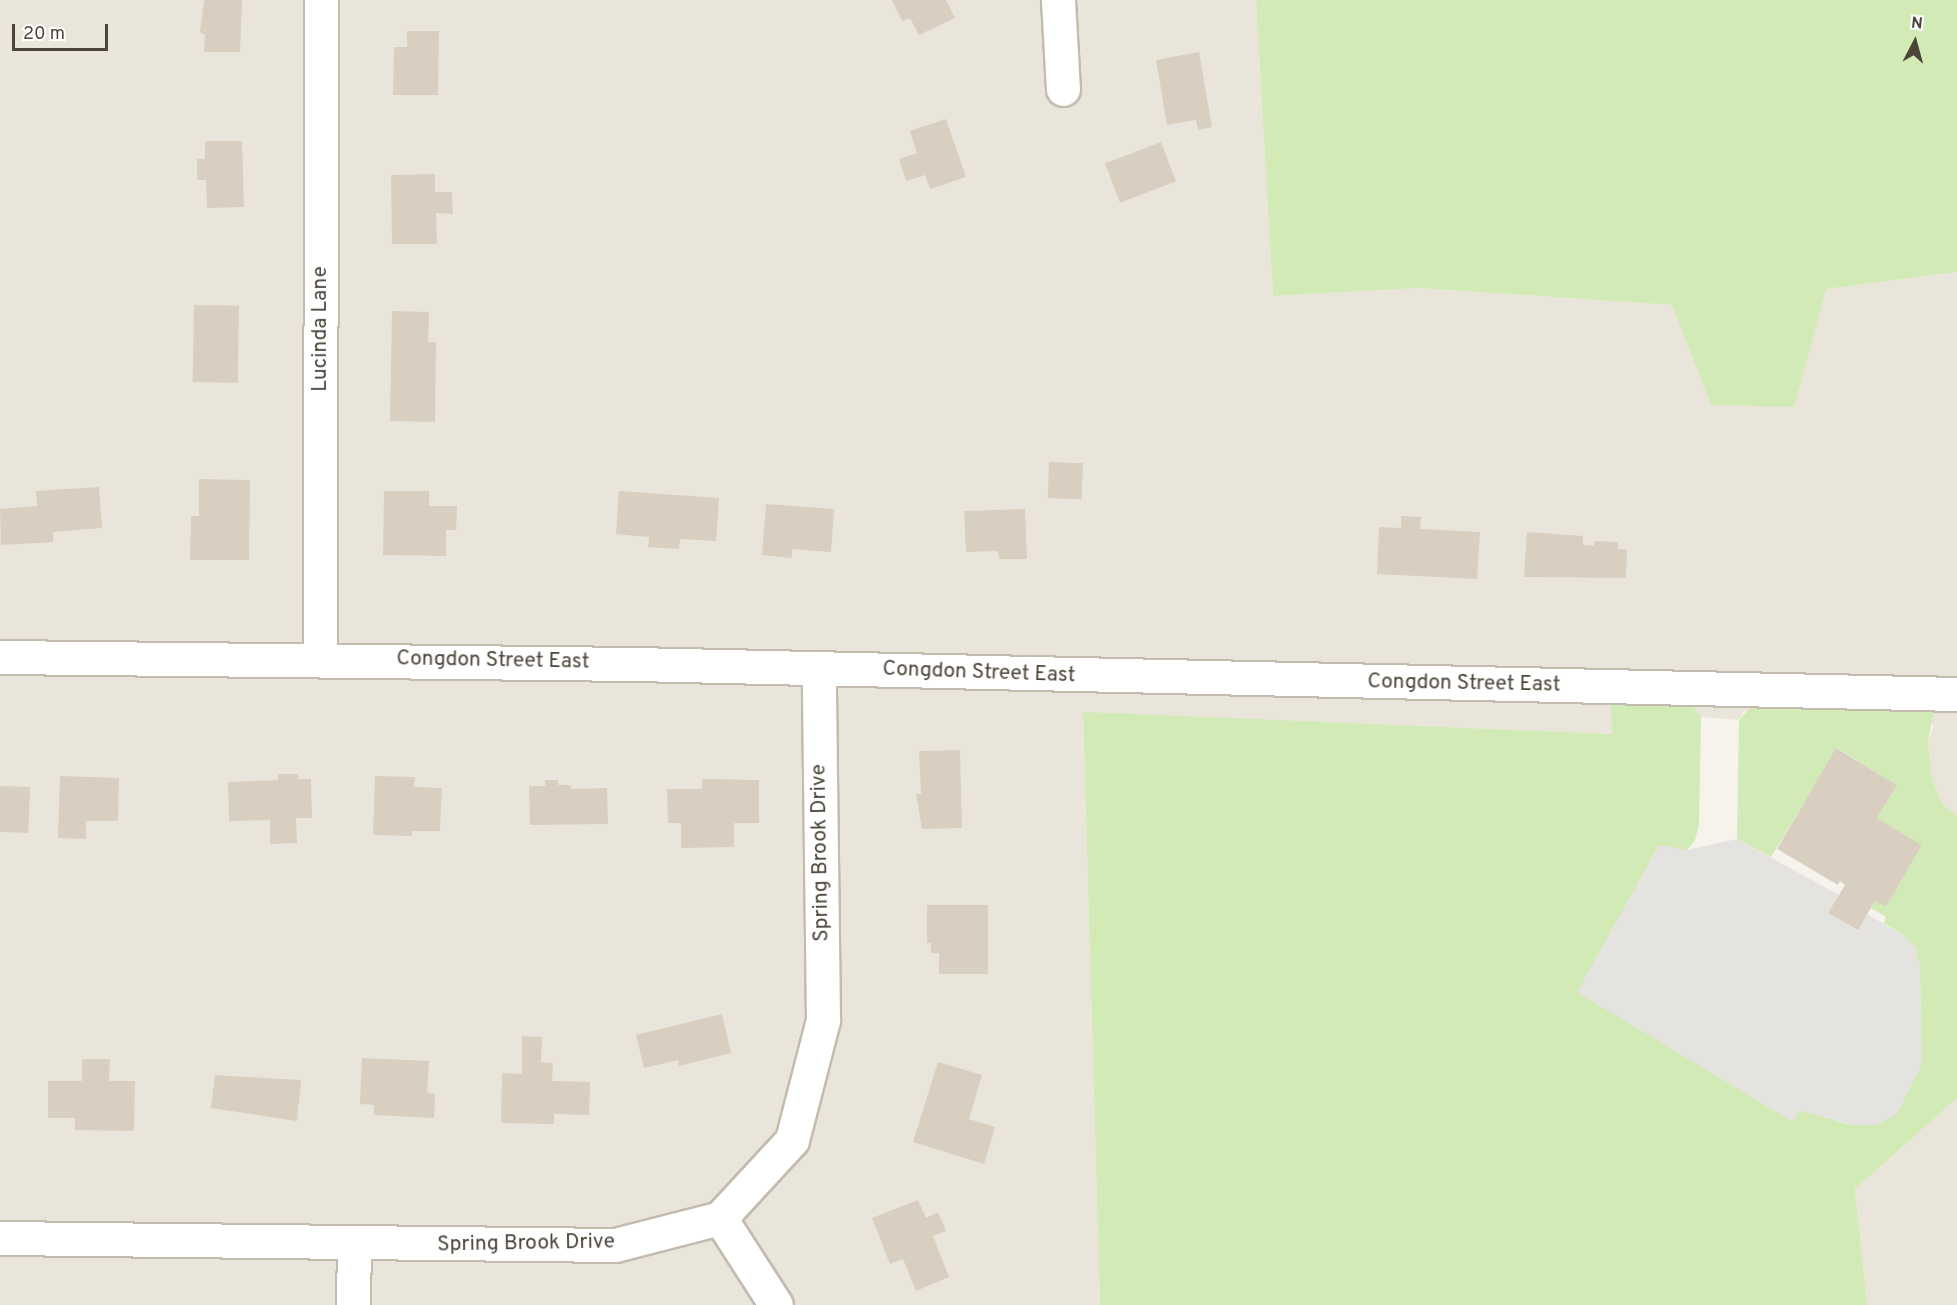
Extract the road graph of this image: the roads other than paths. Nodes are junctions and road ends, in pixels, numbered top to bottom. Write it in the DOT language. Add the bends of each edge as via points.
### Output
graph roads {
  1 [pos="321,0"];
  2 [pos="1058,0"];
  3 [pos="1063,88"];
  4 [pos="0,657"];
  5 [pos="320,659"];
  6 [pos="819,668"];
  7 [pos="1957,694"];
  8 [pos="720,1218"];
  9 [pos="0,1238"];
  10 [pos="354,1244"];
  11 [pos="353,1305"];
  12 [pos="776,1305"];
  1 -- 5 [label="street, Lucinda Lane"];
  2 -- 3 [label="street"];
  4 -- 5 [label="street, Congdon Street East"];
  5 -- 6 [label="street, Congdon Street East"];
  6 -- 7 [label="street, Congdon Street East"];
  6 -- 8 [label="street, Spring Brook Drive" via="823,1020 792,1140"];
  8 -- 10 [label="street, Spring Brook Drive" via="615,1245"];
  8 -- 12 [label="street"];
  9 -- 10 [label="street, Spring Brook Drive"];
  10 -- 11 [label="street"];
}
